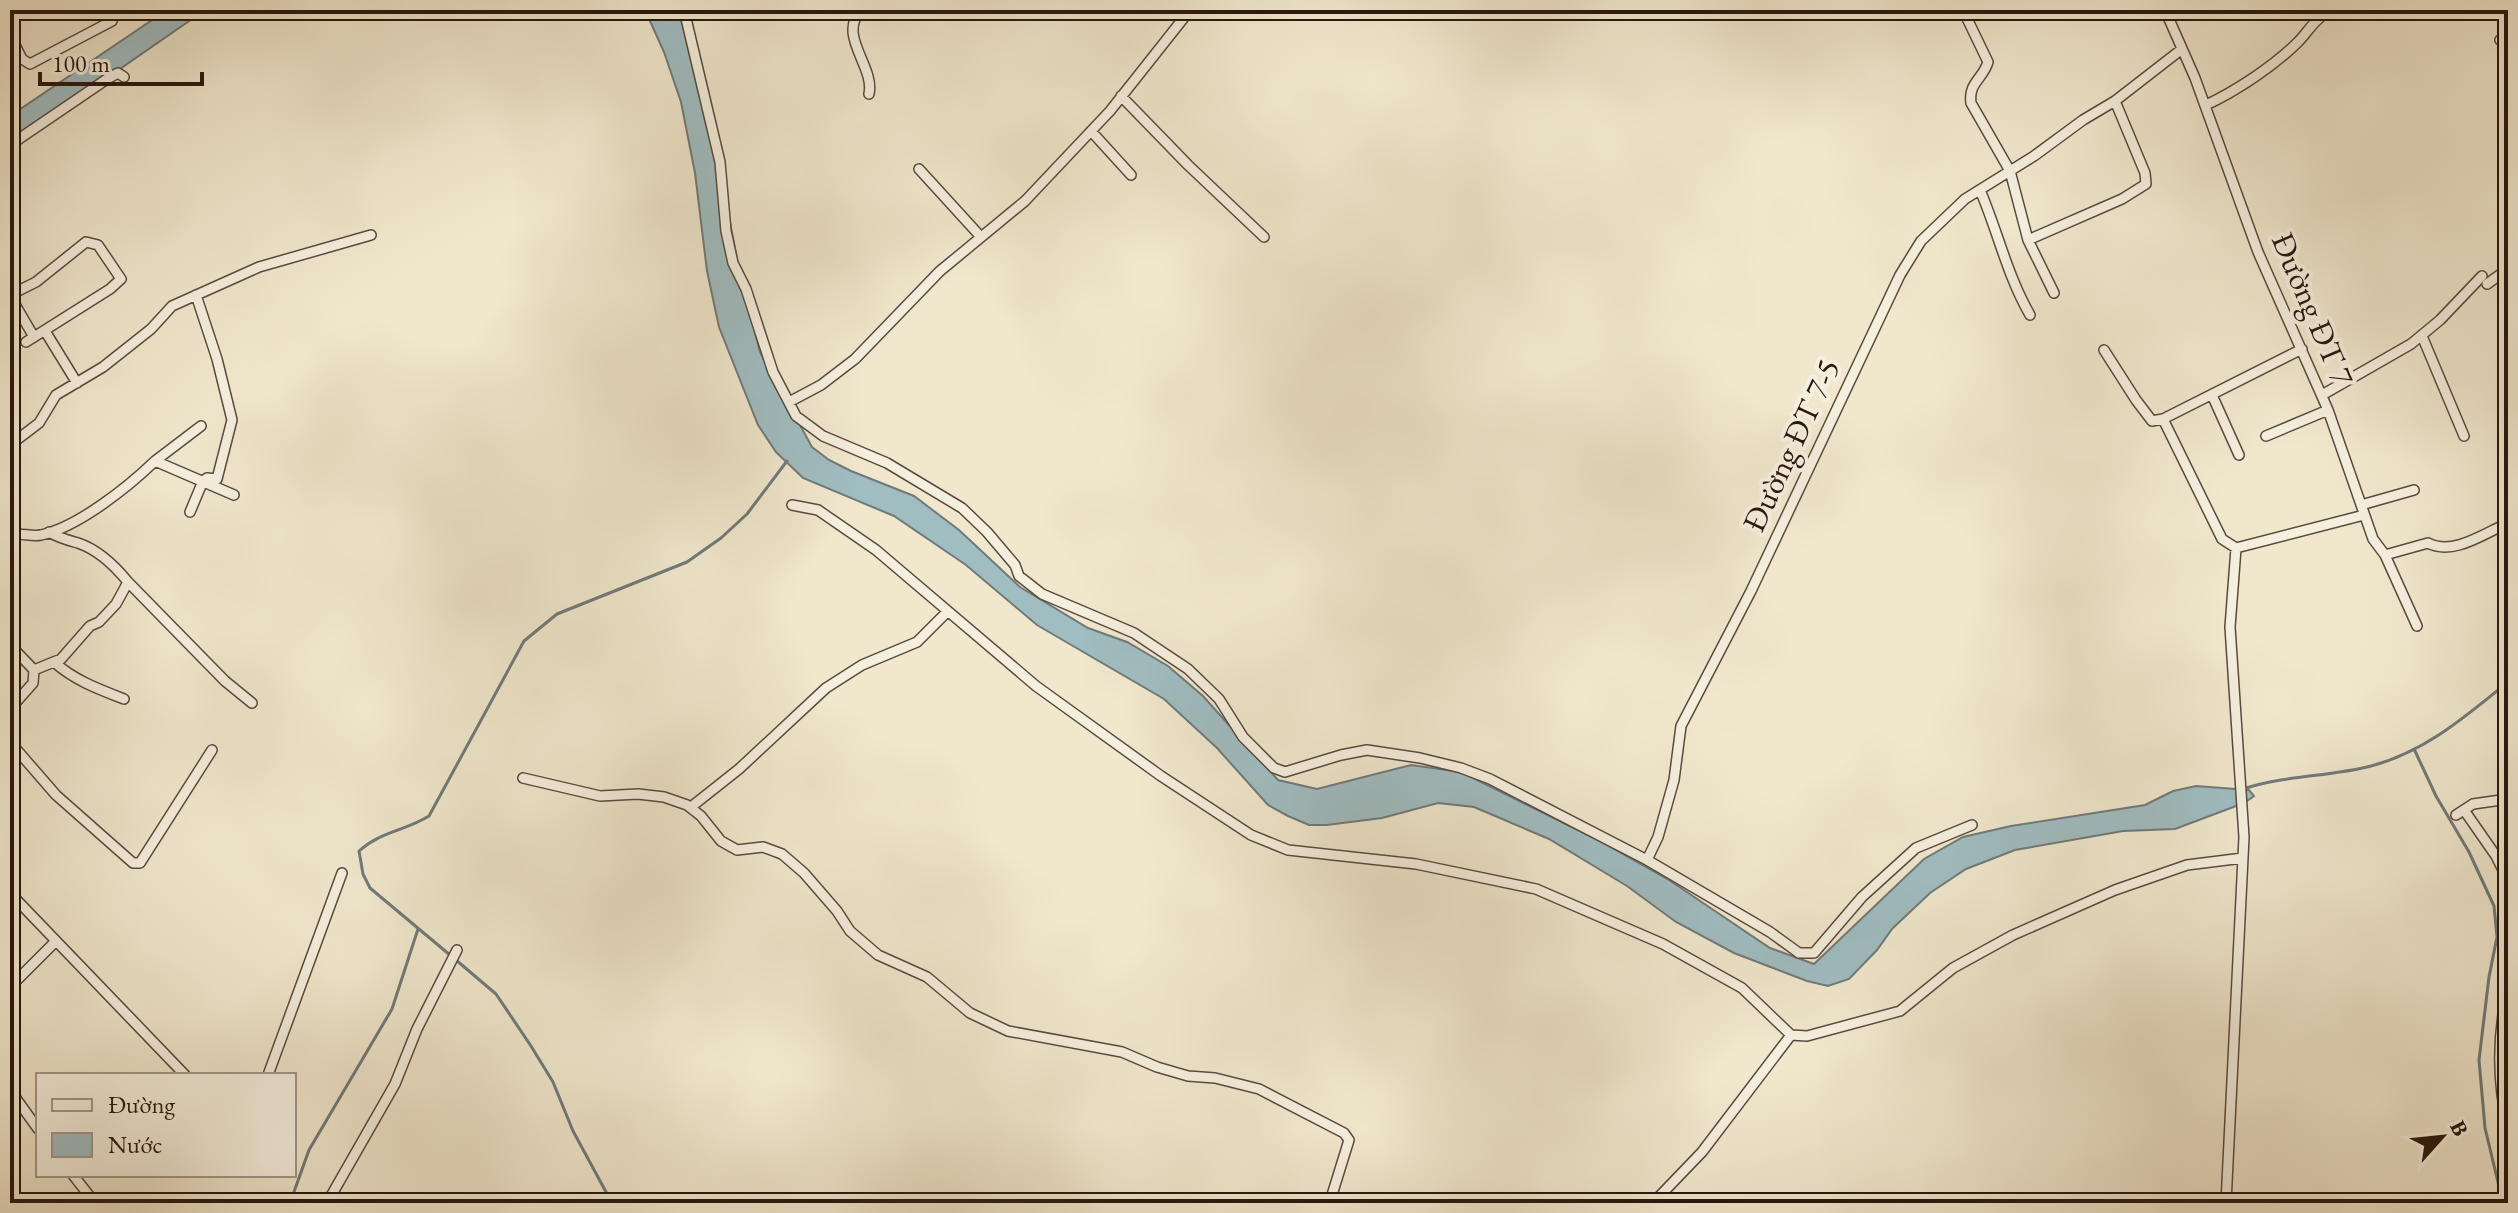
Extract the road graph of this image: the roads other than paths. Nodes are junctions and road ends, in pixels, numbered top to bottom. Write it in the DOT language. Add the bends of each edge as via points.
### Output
graph roads {
  1 [pos="16,10"];
  2 [pos="684,10"];
  3 [pos="861,10"];
  4 [pos="1190,10"];
  5 [pos="1928,10"];
  6 [pos="1935,10"];
  7 [pos="1963,10"];
  8 [pos="2165,10"];
  9 [pos="2347,10"];
  10 [pos="10,13"];
  11 [pos="112,21"];
  12 [pos="10,35"];
  13 [pos="13,49"];
  14 [pos="2182,49"];
  15 [pos="124,77"];
  16 [pos="869,94"];
  17 [pos="1121,96"];
  18 [pos="2115,101"];
  19 [pos="2206,105"];
  20 [pos="1091,131"];
  21 [pos="10,145"];
  22 [pos="919,169"];
  23 [pos="2010,171"];
  24 [pos="1131,175"];
  25 [pos="1980,190"];
  26 [pos="371,235"];
  27 [pos="981,237"];
  28 [pos="1264,237"];
  29 [pos="2028,240"];
  30 [pos="2508,269"];
  31 [pos="2054,293"];
  32 [pos="196,295"];
  33 [pos="10,296"];
  34 [pos="2030,315"];
  35 [pos="45,331"];
  36 [pos="2422,336"];
  37 [pos="2302,349"];
  38 [pos="2104,350"];
  39 [pos="77,383"];
  40 [pos="2212,395"];
  41 [pos="2322,395"];
  42 [pos="789,402"];
  43 [pos="2328,410"];
  44 [pos="2163,419"];
  45 [pos="201,426"];
  46 [pos="2266,436"];
  47 [pos="2464,436"];
  48 [pos="10,445"];
  49 [pos="2239,455"];
  50 [pos="155,461"];
  51 [pos="203,481"];
  52 [pos="2414,490"];
  53 [pos="234,495"];
  54 [pos="792,505"];
  55 [pos="2362,510"];
  56 [pos="190,512"];
  57 [pos="2508,523"];
  58 [pos="49,532"];
  59 [pos="10,535"];
  60 [pos="2236,548"];
  61 [pos="2385,555"];
  62 [pos="128,582"];
  63 [pos="947,612"];
  64 [pos="2417,626"];
  65 [pos="10,645"];
  66 [pos="54,662"];
  67 [pos="34,670"];
  68 [pos="124,699"];
  69 [pos="252,703"];
  70 [pos="10,709"];
  71 [pos="10,742"];
  72 [pos="212,750"];
  73 [pos="523,778"];
  74 [pos="2508,799"];
  75 [pos="691,807"];
  76 [pos="1972,825"];
  77 [pos="2243,858"];
  78 [pos="1647,860"];
  79 [pos="342,873"];
  80 [pos="2508,880"];
  81 [pos="10,893"];
  82 [pos="56,941"];
  83 [pos="457,950"];
  84 [pos="10,987"];
  85 [pos="2508,988"];
  86 [pos="1791,1035"];
  87 [pos="183,1073"];
  88 [pos="269,1073"];
  89 [pos="10,1090"];
  90 [pos="36,1126"];
  91 [pos="2508,1129"];
  92 [pos="75,1177"];
  93 [pos="1332,1195"];
  94 [pos="95,1203"];
  95 [pos="327,1203"];
  96 [pos="1653,1203"];
  97 [pos="2226,1203"];
  1 -- 10 [label="street"];
  2 -- 42 [label="street" via="720,162 733,263"];
  3 -- 16 [label="street" via="852,37 871,83"];
  4 -- 17 [label="street"];
  5 -- 6 [label="street"];
  7 -- 23 [label="street" via="1988,62 1973,84 1971,103"];
  8 -- 14 [label="street, Đường ĐT 7"];
  9 -- 19 [label="street" via="2326,13 2273,61"];
  11 -- 13 [label="street" via="30,64"];
  12 -- 13 [label="street"];
  14 -- 18 [label="street, Đường ĐT 7-5"];
  14 -- 19 [label="street, Đường ĐT 7"];
  15 -- 21 [label="street" via="118,73 107,79"];
  17 -- 20 [label="street"];
  17 -- 28 [label="street"];
  18 -- 23 [label="street, Đường ĐT 7-5"];
  18 -- 29 [label="street" via="2146,184"];
  19 -- 37 [label="street, Đường ĐT 7" via="2258,252"];
  20 -- 24 [label="street"];
  20 -- 27 [label="street" via="1025,201"];
  22 -- 27 [label="street"];
  23 -- 25 [label="street, Đường ĐT 7-5"];
  23 -- 29 [label="street"];
  25 -- 34 [label="street" via="2017,294"];
  25 -- 78 [label="street, Đường ĐT 7-5" via="1921,241 1900,275 1681,726 1674,780"];
  26 -- 32 [label="street" via="259,267"];
  27 -- 42 [label="street" via="940,271 855,359"];
  29 -- 31 [label="street"];
  30 -- 36 [label="street" via="2484,280"];
  32 -- 39 [label="street" via="172,306 151,329"];
  32 -- 51 [label="street" via="232,420 217,479"];
  33 -- 35 [label="street" via="30,340"];
  33 -- 35 [label="street" via="86,242 98,245 121,279"];
  35 -- 39 [label="street"];
  36 -- 41 [label="street"];
  36 -- 47 [label="street"];
  37 -- 40 [label="street"];
  37 -- 41 [label="street, Đường ĐT 7"];
  38 -- 44 [label="street" via="2152,421"];
  39 -- 48 [label="street" via="56,395 39,423"];
  40 -- 44 [label="street"];
  40 -- 49 [label="street"];
  41 -- 43 [label="street, Đường ĐT 7"];
  42 -- 78 [label="street" via="796,416 823,436 887,463 962,508 1015,565 1019,576 1042,594 1134,633 1188,669 1274,768 1285,772 1367,750 1461,768"];
  43 -- 46 [label="street"];
  43 -- 55 [label="street, Đường ĐT 7"];
  44 -- 60 [label="street" via="2222,539"];
  45 -- 50 [label="street"];
  50 -- 51 [label="street"];
  50 -- 58 [label="street" via="128,488"];
  51 -- 53 [label="street"];
  51 -- 56 [label="street"];
  52 -- 55 [label="street"];
  54 -- 63 [label="street" via="818,510 876,550"];
  55 -- 60 [label="street"];
  55 -- 61 [label="street, Đường ĐT 7"];
  57 -- 61 [label="street" via="2450,549 2428,543"];
  58 -- 59 [label="street"];
  58 -- 62 [label="street" via="90,549"];
  60 -- 77 [label="street" via="2230,627"];
  61 -- 64 [label="street, Đường ĐT 7"];
  62 -- 66 [label="street" via="116,604"];
  62 -- 69 [label="street"];
  63 -- 75 [label="street" via="917,642 862,665 826,688"];
  63 -- 86 [label="street" via="1036,686 1251,835 1288,850 1416,864 1536,889 1663,944 1742,988"];
  65 -- 67 [label="street"];
  66 -- 67 [label="street"];
  66 -- 68 [label="street" via="92,687"];
  67 -- 70 [label="street" via="33,683"];
  71 -- 72 [label="street" via="56,795 133,863 140,863"];
  73 -- 75 [label="street" via="600,796 664,797"];
  74 -- 80 [label="street" via="2473,804 2460,812 2496,856"];
  75 -- 93 [label="street" via="721,841 737,850 763,847 782,854 850,931 898,965 927,977 970,1013 1008,1031 1122,1052 1188,1076 1259,1089 1344,1133 1349,1140"];
  76 -- 78 [label="street" via="1916,848 1862,897 1814,953 1799,953"];
  77 -- 86 [label="street" via="2180,867 2013,935 1953,968 1900,1011 1807,1036"];
  77 -- 97 [label="street"];
  79 -- 88 [label="street"];
  81 -- 82 [label="street"];
  82 -- 84 [label="street"];
  82 -- 87 [label="street"];
  83 -- 95 [label="street" via="395,1084"];
  85 -- 91 [label="street" via="2499,1032"];
  86 -- 96 [label="street" via="1702,1152"];
  89 -- 90 [label="street"];
  92 -- 94 [label="street"];
}
